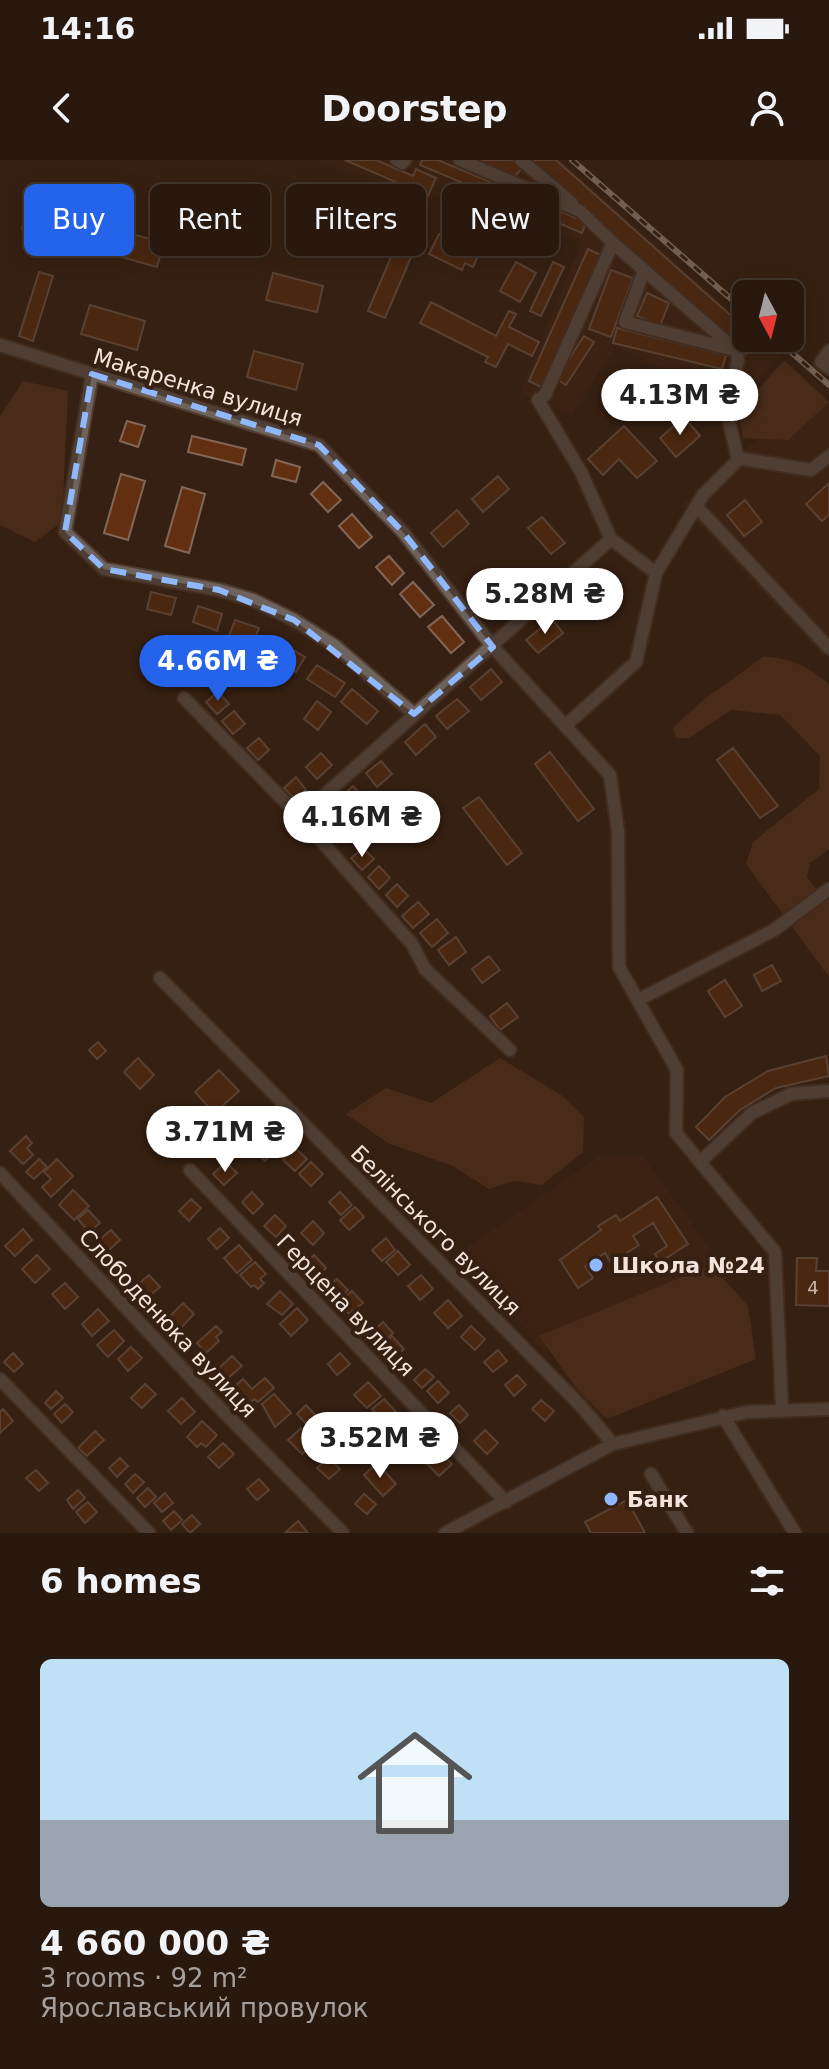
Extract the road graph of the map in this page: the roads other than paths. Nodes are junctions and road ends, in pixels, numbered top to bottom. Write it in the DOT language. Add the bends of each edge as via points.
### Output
graph roads {
  1 [pos="397,160"];
  2 [pos="405,160"];
  3 [pos="460,160"];
  4 [pos="521,160"];
  5 [pos="580,211"];
  6 [pos="613,243"];
  7 [pos="644,270"];
  8 [pos="0,345"];
  9 [pos="738,357"];
  10 [pos="92,374"];
  11 [pos="829,456"];
  12 [pos="737,458"];
  13 [pos="696,506"];
  14 [pos="611,539"];
  15 [pos="656,573"];
  16 [pos="493,647"];
  17 [pos="829,648"];
  18 [pos="184,698"];
  19 [pos="414,714"];
  20 [pos="565,726"];
  21 [pos="300,817"];
  22 [pos="829,889"];
  23 [pos="160,978"];
  24 [pos="638,1000"];
  25 [pos="510,1050"];
  26 [pos="829,1091"];
  27 [pos="700,1162"];
  28 [pos="190,1170"];
  29 [pos="0,1173"];
  30 [pos="0,1379"];
  31 [pos="782,1409"];
  32 [pos="828,1411"];
  33 [pos="723,1416"];
  34 [pos="613,1444"];
  35 [pos="651,1474"];
  36 [pos="506,1502"];
  37 [pos="149,1533"];
  38 [pos="343,1533"];
  39 [pos="445,1533"];
  40 [pos="687,1533"];
  41 [pos="795,1533"];
  1 -- 2 [label="street"];
  3 -- 5 [label="street"];
  4 -- 5 [label="street"];
  5 -- 6 [label="street"];
  6 -- 7 [label="street"];
  6 -- 14 [label="street" via="545,395 538,400 581,472"];
  7 -- 9 [label="street"];
  7 -- 9 [label="street" via="625,322"];
  8 -- 10 [label="street, Макаренка вулиця"];
  9 -- 12 [label="street" via="725,403"];
  10 -- 16 [label="street, Макаренка вулиця" via="319,445 403,532"];
  10 -- 19 [label="street" via="65,532 104,569 219,590 294,620 335,646"];
  11 -- 12 [label="street" via="811,470"];
  12 -- 13 [label="street"];
  13 -- 15 [label="street"];
  13 -- 17 [label="street"];
  14 -- 15 [label="street"];
  14 -- 16 [label="street"];
  15 -- 20 [label="street" via="636,662"];
  16 -- 19 [label="street"];
  16 -- 20 [label="street, Макаренка вулиця"];
  18 -- 21 [label="street"];
  19 -- 21 [label="street"];
  20 -- 24 [label="street, Макаренка вулиця" via="610,775 618,831 619,967"];
  21 -- 25 [label="street" via="412,944 425,969"];
  22 -- 24 [label="street" via="774,930"];
  23 -- 34 [label="street, Белінського вулиця"];
  24 -- 27 [label="street, Макаренка вулиця" via="677,1070 676,1133"];
  26 -- 27 [label="street" via="791,1094 752,1113"];
  27 -- 31 [label="street, Макаренка вулиця" via="775,1252"];
  28 -- 36 [label="street, Герцена вулиця"];
  29 -- 38 [label="street, Слободенюка вулиця"];
  30 -- 37 [label="street"];
  31 -- 32 [label="street"];
  31 -- 33 [label="street"];
  33 -- 34 [label="street"];
  33 -- 41 [label="street"];
  34 -- 36 [label="street"];
  35 -- 40 [label="street"];
  36 -- 39 [label="street"];
}
